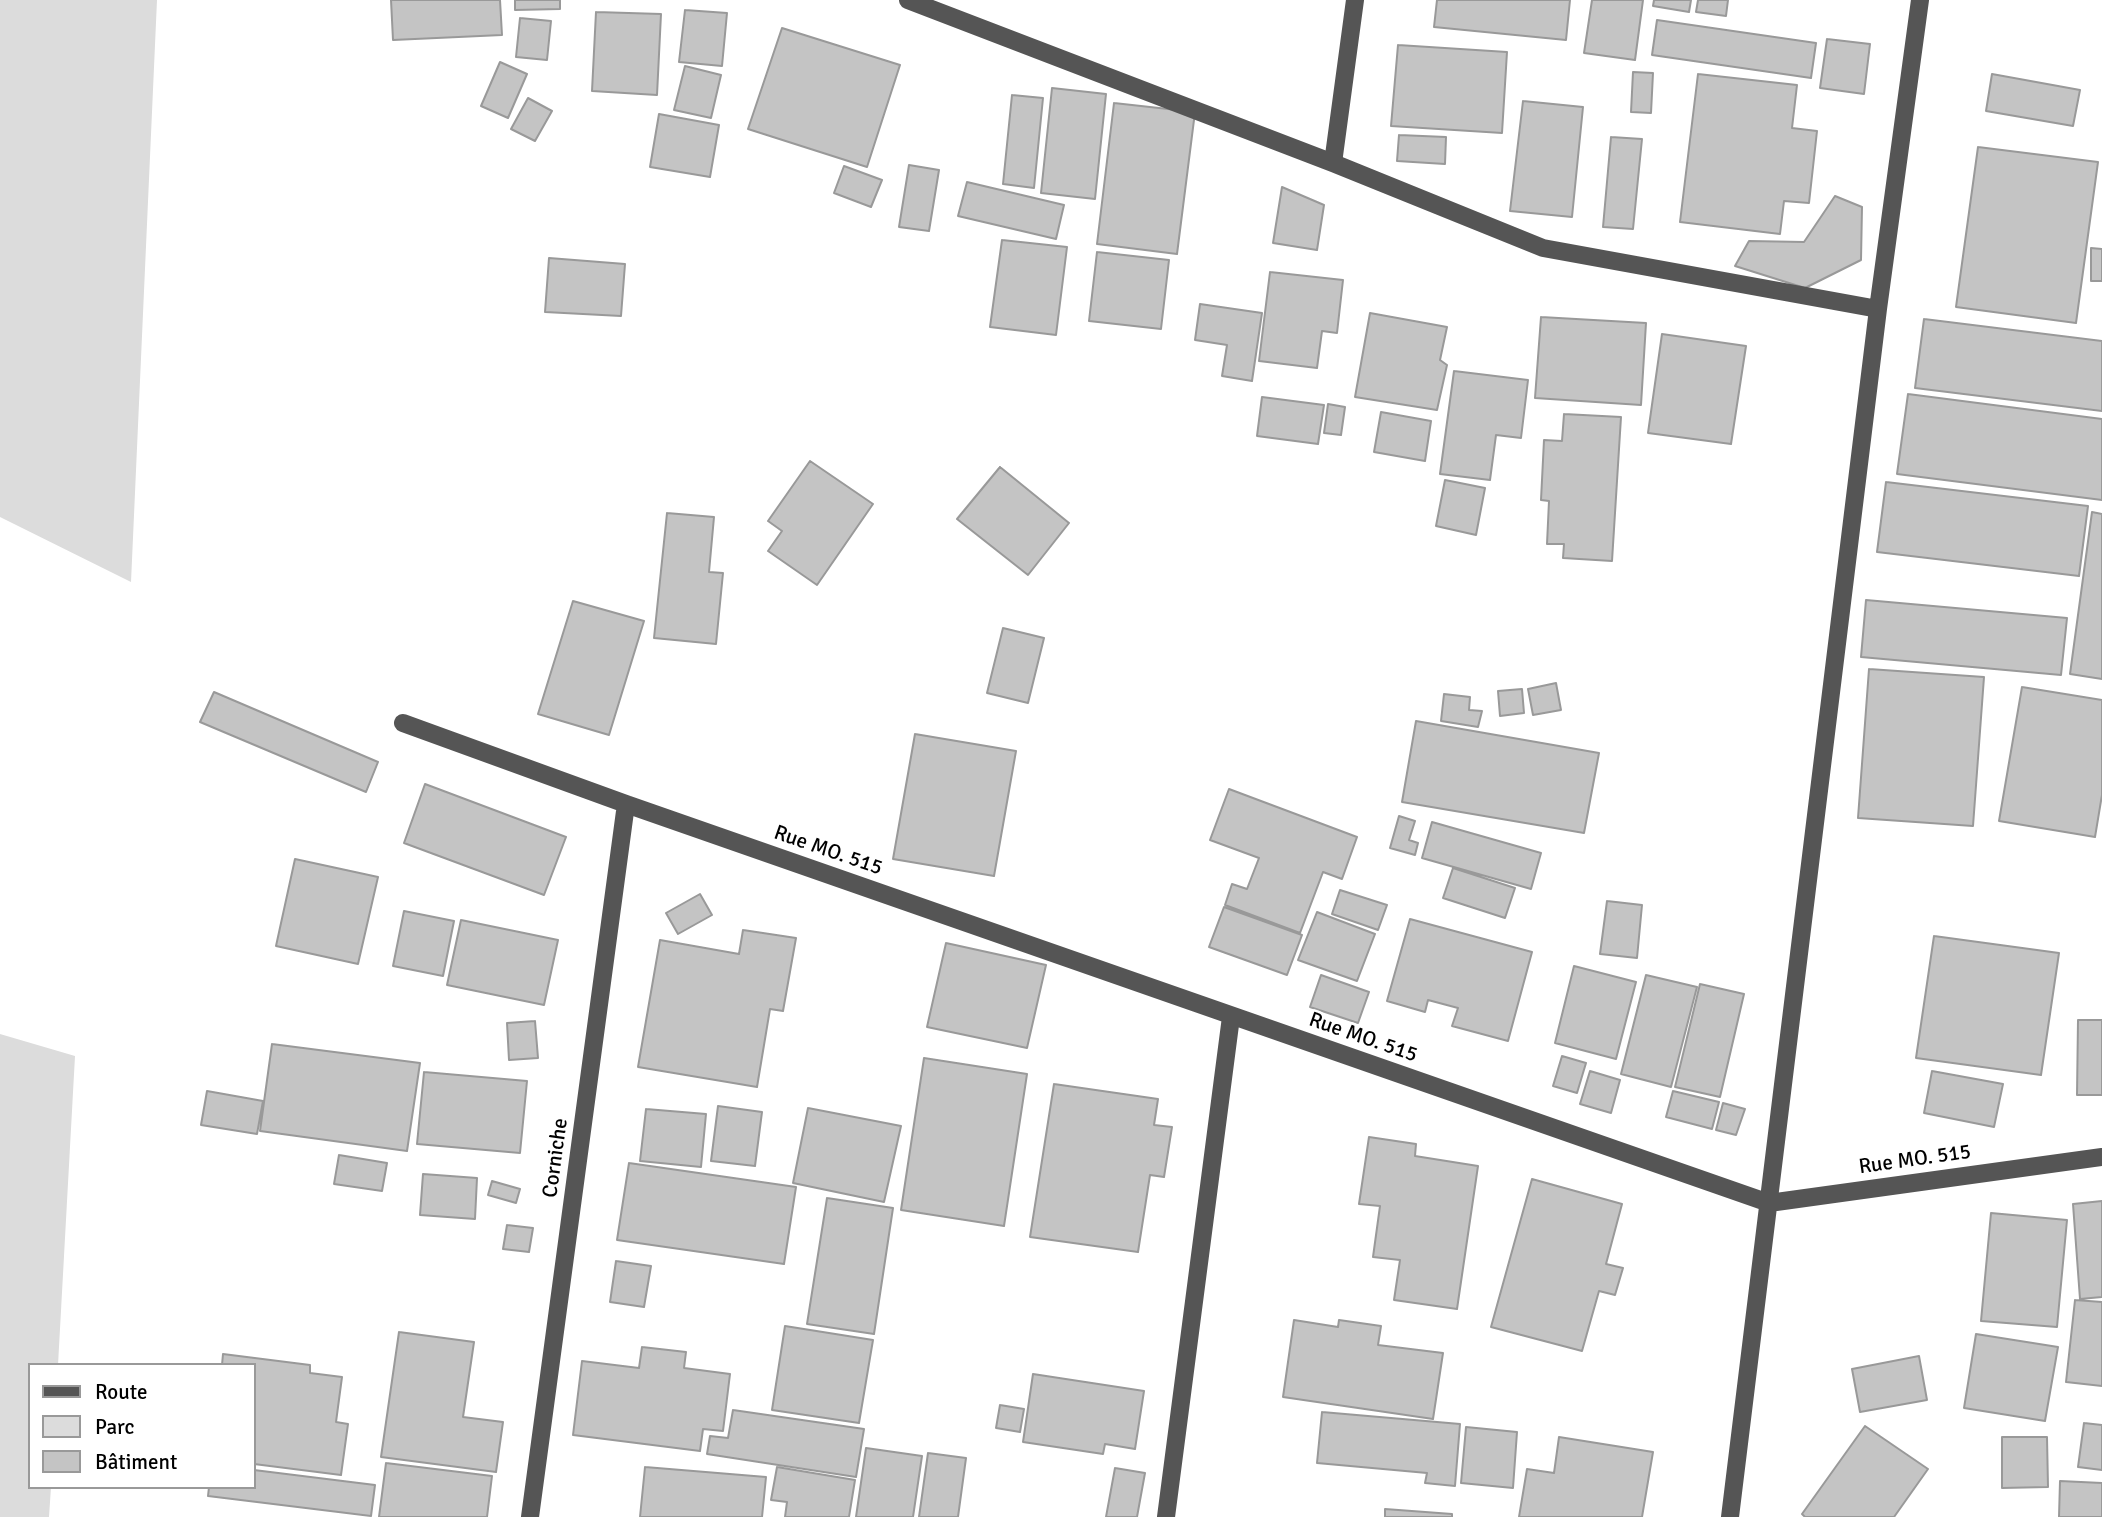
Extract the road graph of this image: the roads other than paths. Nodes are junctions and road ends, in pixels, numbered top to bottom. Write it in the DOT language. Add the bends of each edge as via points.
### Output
graph roads {
  1 [pos="908,0"];
  2 [pos="1355,0"];
  3 [pos="1920,0"];
  4 [pos="1333,163"];
  5 [pos="1878,309"];
  6 [pos="402,723"];
  7 [pos="626,804"];
  8 [pos="1231,1017"];
  9 [pos="2102,1157"];
  10 [pos="1769,1203"];
  11 [pos="530,1517"];
  12 [pos="1166,1517"];
  13 [pos="1730,1517"];
  1 -- 4 [label="street"];
  2 -- 4 [label="street"];
  3 -- 5 [label="street"];
  4 -- 5 [label="street" via="1543,248"];
  5 -- 10 [label="street"];
  6 -- 7 [label="street, Rue MO. 515"];
  7 -- 8 [label="street, Rue MO. 515"];
  7 -- 11 [label="street, Corniche"];
  8 -- 10 [label="street, Rue MO. 515"];
  8 -- 12 [label="street"];
  9 -- 10 [label="street, Rue MO. 515"];
  10 -- 13 [label="street"];
}
